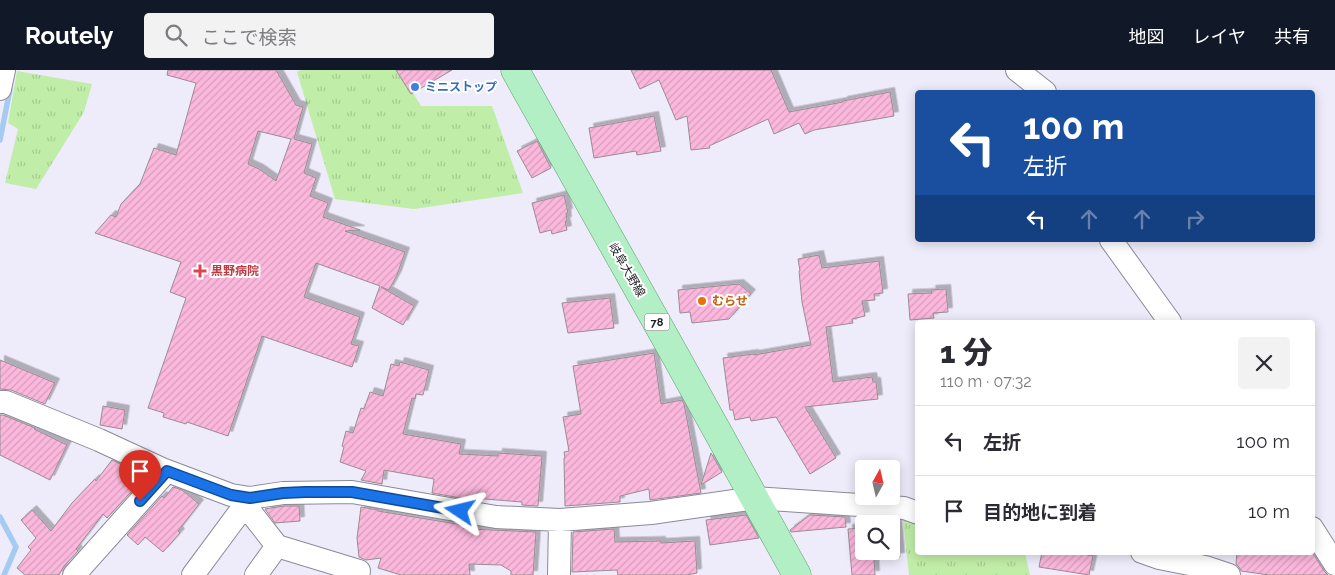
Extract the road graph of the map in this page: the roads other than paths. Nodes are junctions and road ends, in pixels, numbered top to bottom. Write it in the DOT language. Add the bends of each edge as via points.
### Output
graph roads {
  1 [pos="4,70"];
  2 [pos="515,70"];
  3 [pos="1017,70"];
  4 [pos="0,89"];
  5 [pos="1042,90"];
  6 [pos="1112,242"];
  7 [pos="1169,320"];
  8 [pos="0,402"];
  9 [pos="167,471"];
  10 [pos="755,498"];
  11 [pos="248,501"];
  12 [pos="915,512"];
  13 [pos="560,520"];
  14 [pos="1315,533"];
  15 [pos="277,546"];
  16 [pos="1150,555"];
  17 [pos="1335,564"];
  18 [pos="74,575"];
  19 [pos="193,575"];
  20 [pos="256,575"];
  21 [pos="356,575"];
  22 [pos="559,575"];
  23 [pos="797,575"];
  24 [pos="1228,575"];
  1 -- 4 [label="street"];
  2 -- 10 [label="main road, 岐阜大野線 / 78"];
  3 -- 5 [label="street"];
  6 -- 7 [label="street"];
  8 -- 9 [label="street" via="99,440"];
  9 -- 11 [label="street"];
  9 -- 18 [label="street"];
  10 -- 12 [label="street" via="904,508"];
  10 -- 13 [label="street" via="651,513"];
  10 -- 23 [label="main road, 岐阜大野線 / 78"];
  11 -- 13 [label="street" via="283,493 352,492 496,517"];
  11 -- 15 [label="street"];
  11 -- 19 [label="street"];
  13 -- 22 [label="street"];
  14 -- 17 [label="street"];
  15 -- 20 [label="street"];
  15 -- 21 [label="street" via="358,571"];
  16 -- 24 [label="street"];
}
